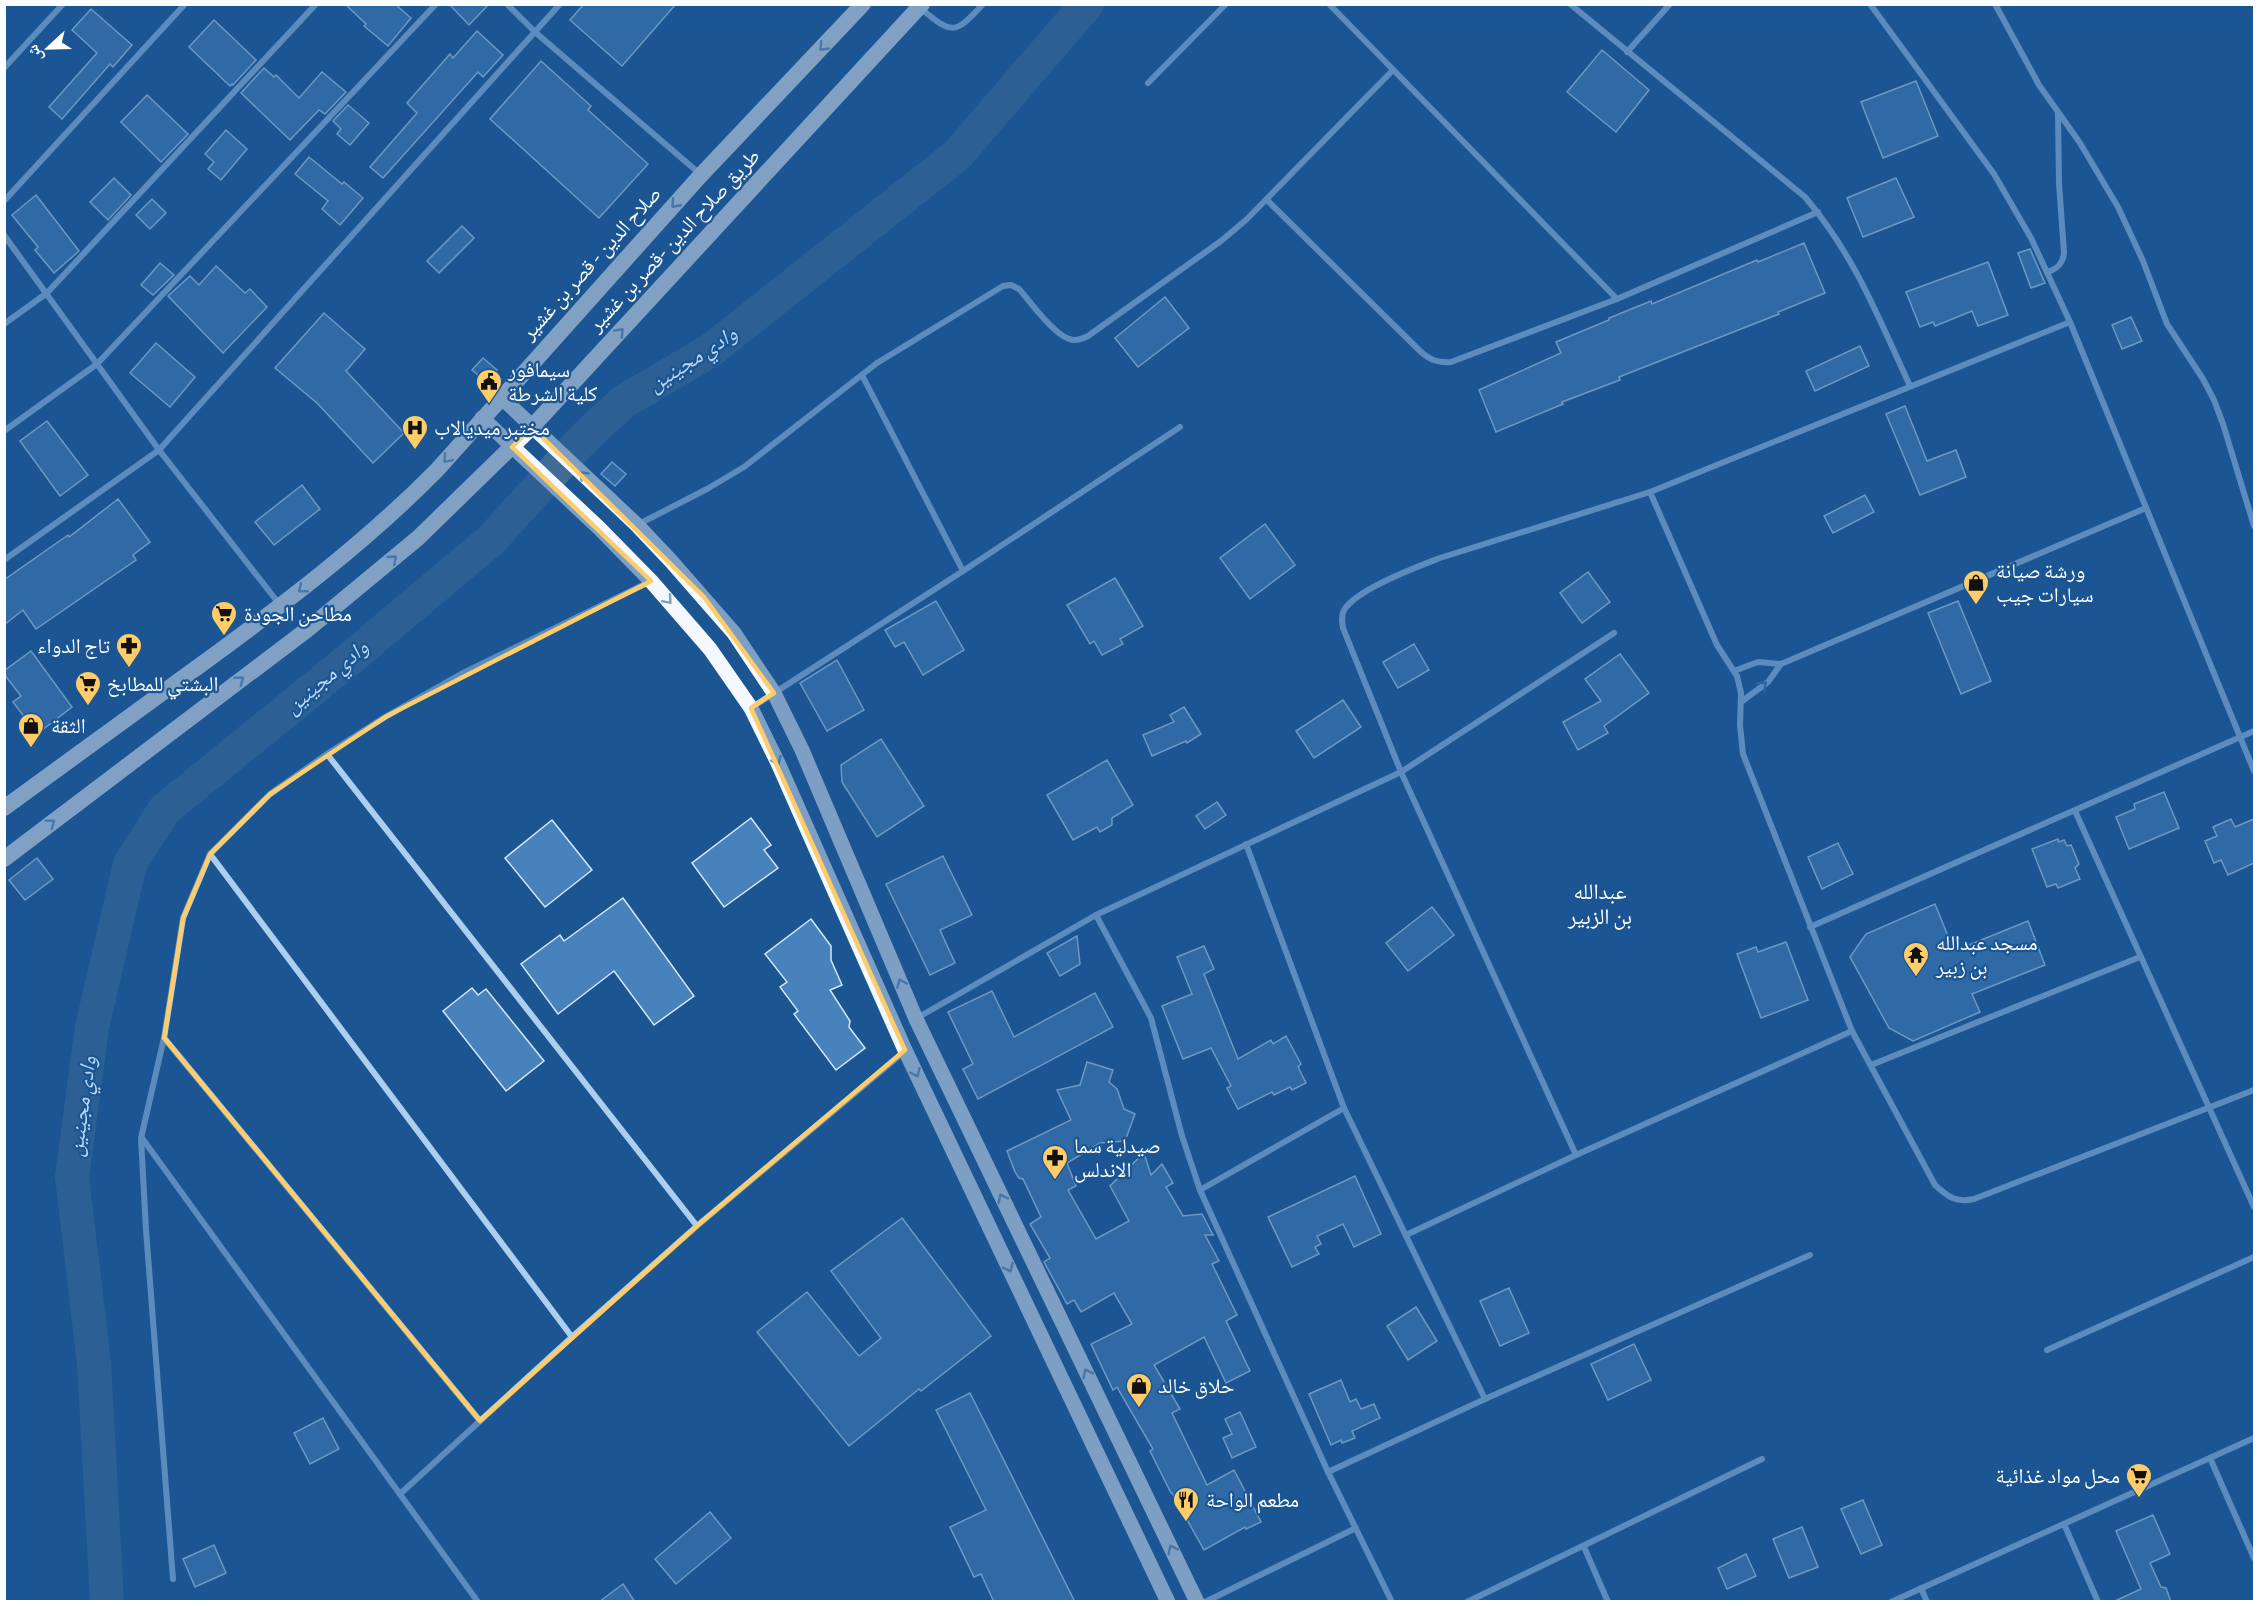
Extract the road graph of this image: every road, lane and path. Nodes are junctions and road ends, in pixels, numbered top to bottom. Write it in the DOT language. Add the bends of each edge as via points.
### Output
graph roads {
  1 [pos="63,4"];
  2 [pos="185,4"];
  3 [pos="316,4"];
  4 [pos="436,4"];
  5 [pos="507,4"];
  6 [pos="560,4"];
  7 [pos="863,4"];
  8 [pos="983,4"];
  9 [pos="1226,4"];
  10 [pos="1329,4"];
  11 [pos="1570,4"];
  12 [pos="1670,4"];
  13 [pos="1870,4"];
  14 [pos="1995,4"];
  15 [pos="920,6"];
  16 [pos="535,32"];
  17 [pos="1627,52"];
  18 [pos="4,68"];
  19 [pos="1394,70"];
  20 [pos="1148,83"];
  21 [pos="2058,113"];
  22 [pos="701,175"];
  23 [pos="1267,200"];
  24 [pos="4,201"];
  25 [pos="1818,212"];
  26 [pos="4,235"];
  27 [pos="2047,272"];
  28 [pos="47,293"];
  29 [pos="1617,299"];
  30 [pos="2070,322"];
  31 [pos="4,324"];
  32 [pos="97,364"];
  33 [pos="862,375"];
  34 [pos="1910,386"];
  35 [pos="501,397"];
  36 [pos="482,418"];
  37 [pos="532,427"];
  38 [pos="1180,427"];
  39 [pos="4,431"];
  40 [pos="512,447"];
  41 [pos="159,450"];
  42 [pos="1650,492"];
  43 [pos="2146,508"];
  44 [pos="637,525"];
  45 [pos="2254,526"];
  46 [pos="4,560"];
  47 [pos="963,571"];
  48 [pos="651,581"];
  49 [pos="281,606"];
  50 [pos="1614,633"];
  51 [pos="1781,664"];
  52 [pos="1734,670"];
  53 [pos="774,693"];
  54 [pos="1741,702"];
  55 [pos="751,708"];
  56 [pos="2254,731"];
  57 [pos="2240,738"];
  58 [pos="327,754"];
  59 [pos="2254,771"];
  60 [pos="1401,772"];
  61 [pos="5,808"];
  62 [pos="2075,811"];
  63 [pos="1245,844"];
  64 [pos="210,854"];
  65 [pos="4,859"];
  66 [pos="1096,915"];
  67 [pos="1810,927"];
  68 [pos="2140,957"];
  69 [pos="916,1019"];
  70 [pos="1852,1031"];
  71 [pos="164,1038"];
  72 [pos="905,1050"];
  73 [pos="1870,1065"];
  74 [pos="2254,1090"];
  75 [pos="2209,1107"];
  76 [pos="1344,1108"];
  77 [pos="141,1138"];
  78 [pos="1576,1155"];
  79 [pos="1200,1190"];
  80 [pos="2254,1207"];
  81 [pos="698,1226"];
  82 [pos="1406,1235"];
  83 [pos="1810,1255"];
  84 [pos="2254,1257"];
  85 [pos="572,1337"];
  86 [pos="2047,1350"];
  87 [pos="1485,1398"];
  88 [pos="480,1421"];
  89 [pos="2254,1438"];
  90 [pos="2210,1458"];
  91 [pos="1762,1459"];
  92 [pos="1328,1472"];
  93 [pos="400,1494"];
  94 [pos="2064,1524"];
  95 [pos="1356,1528"];
  96 [pos="1584,1547"];
  97 [pos="2254,1558"];
  98 [pos="173,1579"];
  99 [pos="1921,1588"];
  100 [pos="478,1602"];
  101 [pos="1168,1602"];
  102 [pos="1197,1602"];
  103 [pos="1205,1602"];
  104 [pos="1392,1602"];
  105 [pos="1467,1602"];
  106 [pos="1608,1602"];
  107 [pos="1891,1602"];
  108 [pos="1927,1602"];
  109 [pos="2098,1602"];
  1 -- 18 [label="street"];
  2 -- 24 [label="street"];
  3 -- 28 [label="street"];
  4 -- 32 [label="street"];
  5 -- 16 [label="street"];
  6 -- 16 [label="street"];
  7 -- 22 [label="highway, صلاح الدين - قصر بن غشير, one-way"];
  8 -- 15 [label="street" via="963,25 951,28 940,24"];
  9 -- 20 [label="street"];
  10 -- 19 [label="street"];
  11 -- 17 [label="street"];
  12 -- 17 [label="street"];
  13 -- 27 [label="street" via="1994,174"];
  14 -- 21 [label="street"];
  37 -- 15 [label="highway, طريق صلاح الدين -قصر بن غشير, one-way"];
  16 -- 22 [label="street"];
  16 -- 41 [label="street"];
  17 -- 25 [label="street" via="1791,184"];
  19 -- 23 [label="street"];
  19 -- 29 [label="street"];
  21 -- 27 [label="street" via="2064,253 2061,264"];
  21 -- 45 [label="street" via="2118,207 2167,324 2214,400"];
  22 -- 35 [label="highway, صلاح الدين - قصر بن غشير, one-way"];
  23 -- 29 [label="street" via="1420,351 1439,363 1451,362"];
  23 -- 33 [label="street" via="1221,241 1088,336 1066,338 1019,289 1003,286"];
  25 -- 29 [label="street"];
  25 -- 34 [label="street" via="1857,271"];
  26 -- 28 [label="street"];
  27 -- 30 [label="street"];
  28 -- 31 [label="street"];
  28 -- 32 [label="street"];
  30 -- 34 [label="street"];
  30 -- 43 [label="street"];
  32 -- 39 [label="street"];
  32 -- 41 [label="street"];
  33 -- 44 [label="street" via="744,466"];
  33 -- 47 [label="street"];
  34 -- 42 [label="street"];
  35 -- 36 [label="highway, صلاح الدين - قصر بن غشير"];
  35 -- 37 [label="main road"];
  36 -- 40 [label="main road"];
  36 -- 49 [label="highway, صلاح الدين - قصر بن غشير, one-way" via="402,505"];
  37 -- 40 [label="highway, طريق صلاح الدين -قصر بن غشير"];
  44 -- 37 [label="main road, one-way"];
  38 -- 47 [label="street"];
  40 -- 48 [label="main road"];
  65 -- 40 [label="highway, طريق صلاح الدين -قصر بن غشير, one-way" via="365,584"];
  41 -- 46 [label="street"];
  41 -- 49 [label="street"];
  42 -- 52 [label="street" via="1717,645"];
  42 -- 60 [label="street" via="1440,558 1374,587 1350,603 1341,619 1342,628"];
  43 -- 51 [label="street"];
  43 -- 57 [label="street"];
  44 -- 53 [label="main road" via="734,633"];
  47 -- 53 [label="street"];
  48 -- 55 [label="main road, one-way" via="710,649"];
  48 -- 58 [label="street" via="461,674"];
  49 -- 61 [label="highway, صلاح الدين - قصر بن غشير"];
  50 -- 60 [label="street"];
  51 -- 52 [label="street" via="1758,662"];
  54 -- 51 [label="street, one-way" via="1768,682"];
  52 -- 54 [label="street"];
  53 -- 55 [label="street"];
  69 -- 53 [label="main road, one-way"];
  54 -- 67 [label="street" via="1743,754"];
  55 -- 72 [label="main road, one-way"];
  56 -- 57 [label="street"];
  57 -- 59 [label="street"];
  57 -- 62 [label="street"];
  58 -- 64 [label="street" via="270,794"];
  58 -- 81 [label="street"];
  60 -- 63 [label="street"];
  60 -- 78 [label="street"];
  62 -- 67 [label="street"];
  62 -- 68 [label="street"];
  63 -- 66 [label="street"];
  63 -- 76 [label="street"];
  64 -- 71 [label="street" via="183,918"];
  64 -- 85 [label="street"];
  66 -- 69 [label="street"];
  66 -- 79 [label="street" via="1151,1018"];
  67 -- 70 [label="street"];
  68 -- 73 [label="street"];
  68 -- 75 [label="street"];
  102 -- 69 [label="main road, one-way"];
  70 -- 73 [label="street"];
  70 -- 78 [label="street"];
  71 -- 77 [label="street"];
  71 -- 88 [label="street"];
  72 -- 81 [label="street"];
  72 -- 101 [label="main road, one-way"];
  73 -- 75 [label="street" via="1935,1185 1961,1202"];
  74 -- 75 [label="street"];
  75 -- 80 [label="street"];
  76 -- 79 [label="street"];
  76 -- 82 [label="street"];
  77 -- 93 [label="street"];
  77 -- 98 [label="street"];
  78 -- 82 [label="street"];
  79 -- 92 [label="street"];
  81 -- 85 [label="street"];
  82 -- 87 [label="street"];
  83 -- 87 [label="street"];
  84 -- 86 [label="street"];
  85 -- 88 [label="street"];
  87 -- 92 [label="street"];
  88 -- 93 [label="street"];
  89 -- 90 [label="street"];
  90 -- 94 [label="street"];
  90 -- 97 [label="street"];
  91 -- 96 [label="street"];
  92 -- 95 [label="street"];
  93 -- 100 [label="street"];
  94 -- 99 [label="street"];
  94 -- 109 [label="street"];
  95 -- 103 [label="street"];
  95 -- 104 [label="street"];
  96 -- 105 [label="street"];
  96 -- 106 [label="street"];
  99 -- 107 [label="street"];
  99 -- 108 [label="street"];
}
